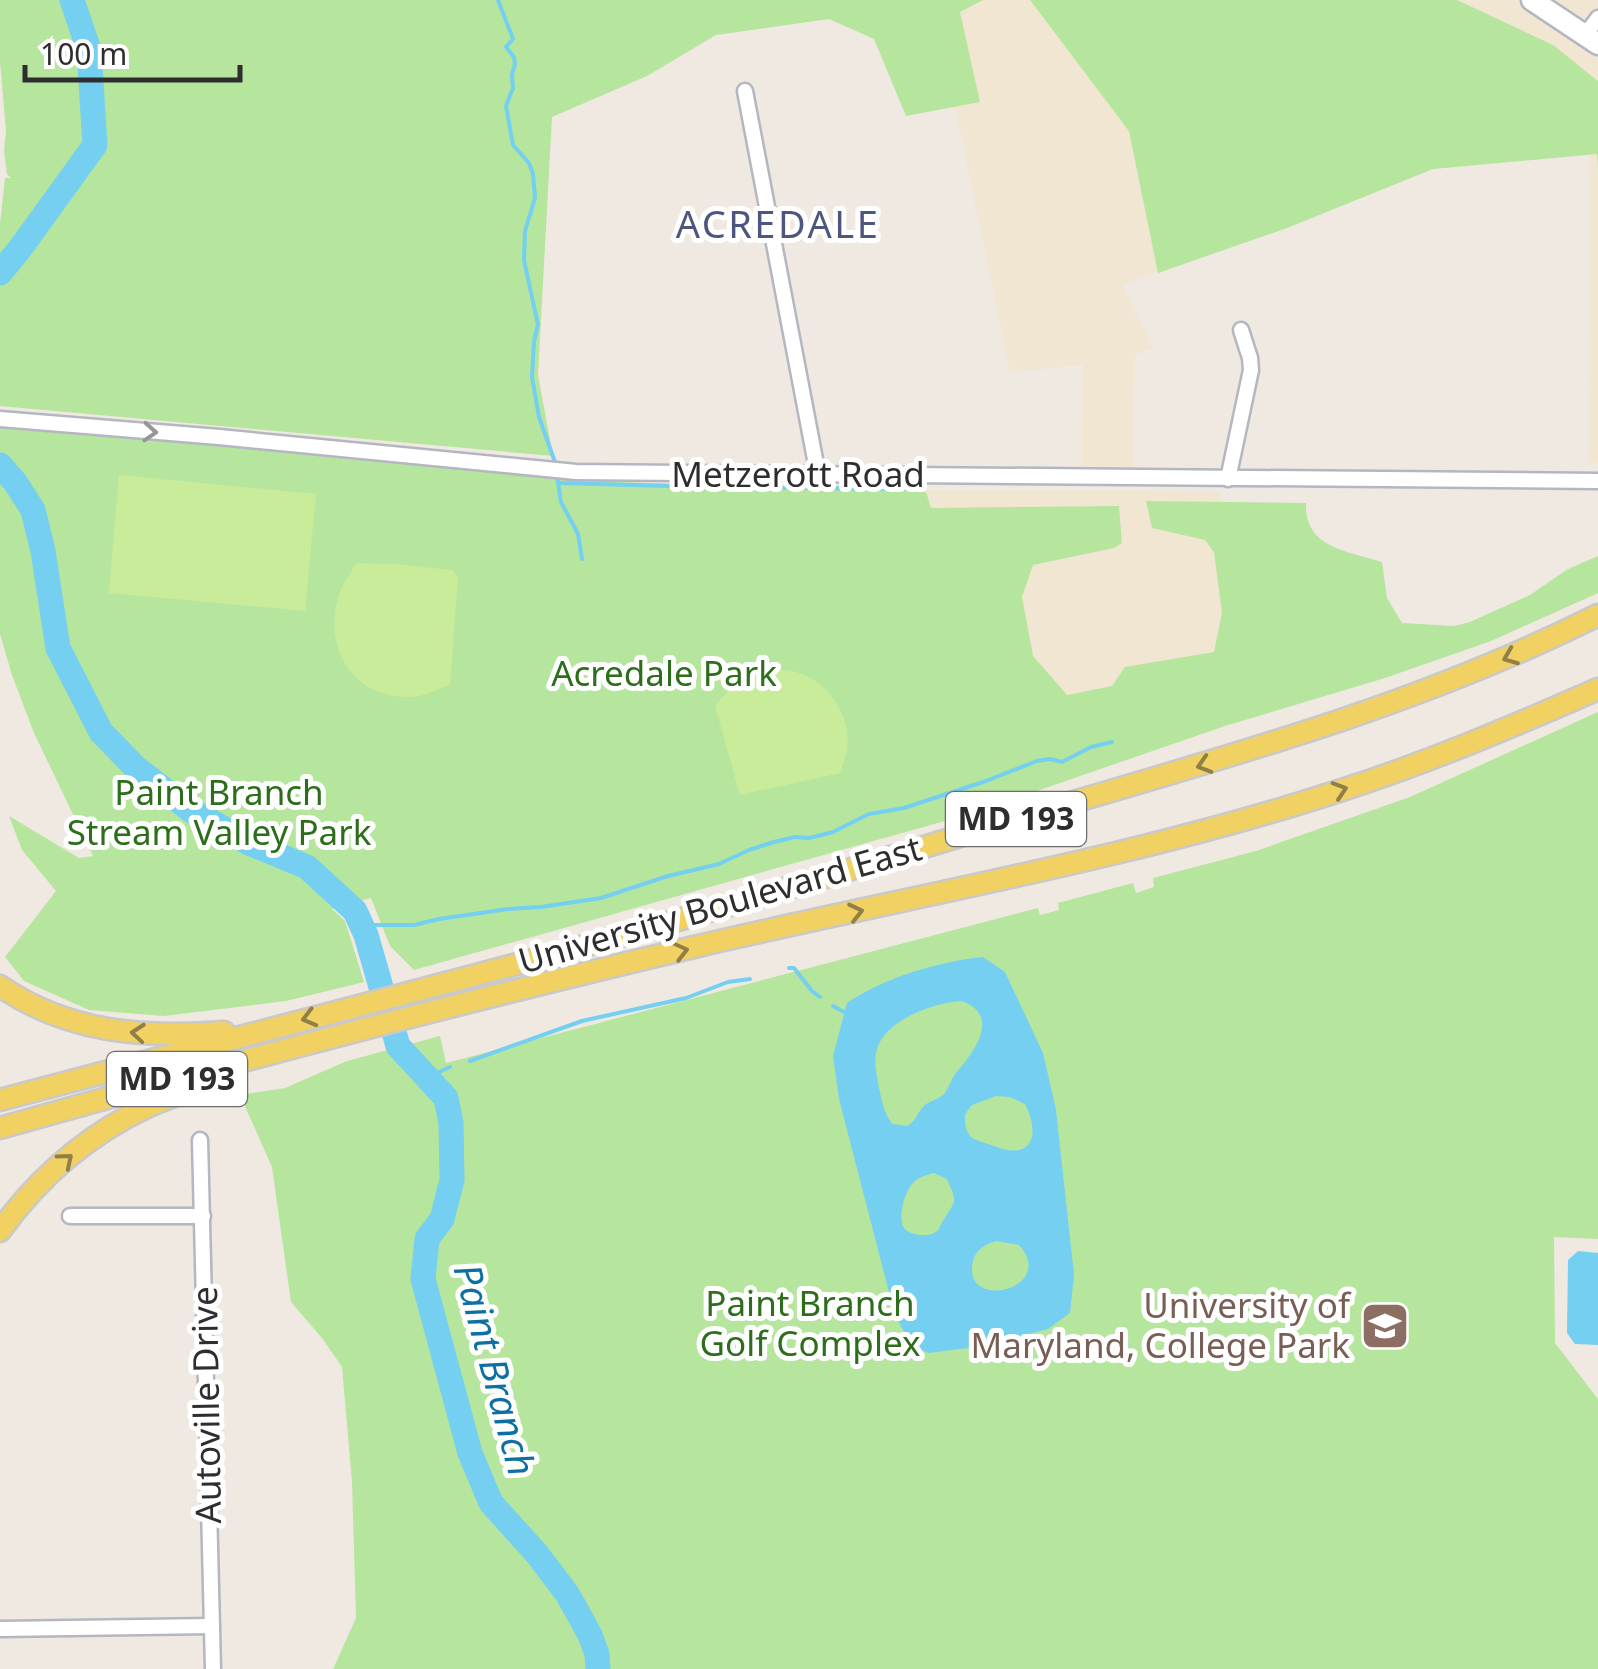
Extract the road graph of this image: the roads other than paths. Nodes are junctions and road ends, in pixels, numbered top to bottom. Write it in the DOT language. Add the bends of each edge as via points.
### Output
graph roads {
  1 [pos="1532,0"];
  2 [pos="1594,32"];
  3 [pos="745,91"];
  4 [pos="1241,330"];
  5 [pos="0,420"];
  6 [pos="818,475"];
  7 [pos="1228,480"];
  8 [pos="1598,481"];
  9 [pos="1598,615"];
  10 [pos="1598,689"];
  11 [pos="0,986"];
  12 [pos="270,1028"];
  13 [pos="354,1032"];
  14 [pos="0,1100"];
  15 [pos="0,1129"];
  16 [pos="200,1140"];
  17 [pos="70,1216"];
  18 [pos="203,1216"];
  19 [pos="0,1231"];
  20 [pos="212,1626"];
  21 [pos="0,1629"];
  22 [pos="213,1669"];
  1 -- 2 [label="street"];
  3 -- 6 [label="street"];
  4 -- 7 [label="street" via="1251,370"];
  5 -- 6 [label="street, Metzerott Road, one-way" via="558,470"];
  6 -- 7 [label="street, Metzerott Road"];
  7 -- 8 [label="street, Metzerott Road"];
  9 -- 12 [label="main road, University Boulevard East / MD 193, one-way" via="1420,694 1190,770 654,927"];
  13 -- 10 [label="main road, University Boulevard East / MD 193, one-way" via="1245,819 1440,756"];
  12 -- 11 [label="main road, one-way" via="130,1034 57,1016"];
  12 -- 14 [label="main road, University Boulevard East / MD 193"];
  13 -- 15 [label="main road, University Boulevard East / MD 193"];
  19 -- 13 [label="main road, one-way" via="51,1173 123,1121"];
  16 -- 18 [label="street, Autoville Drive"];
  17 -- 18 [label="street"];
  18 -- 20 [label="street, Autoville Drive"];
  20 -- 21 [label="street"];
  20 -- 22 [label="street, Autoville Drive"];
}
